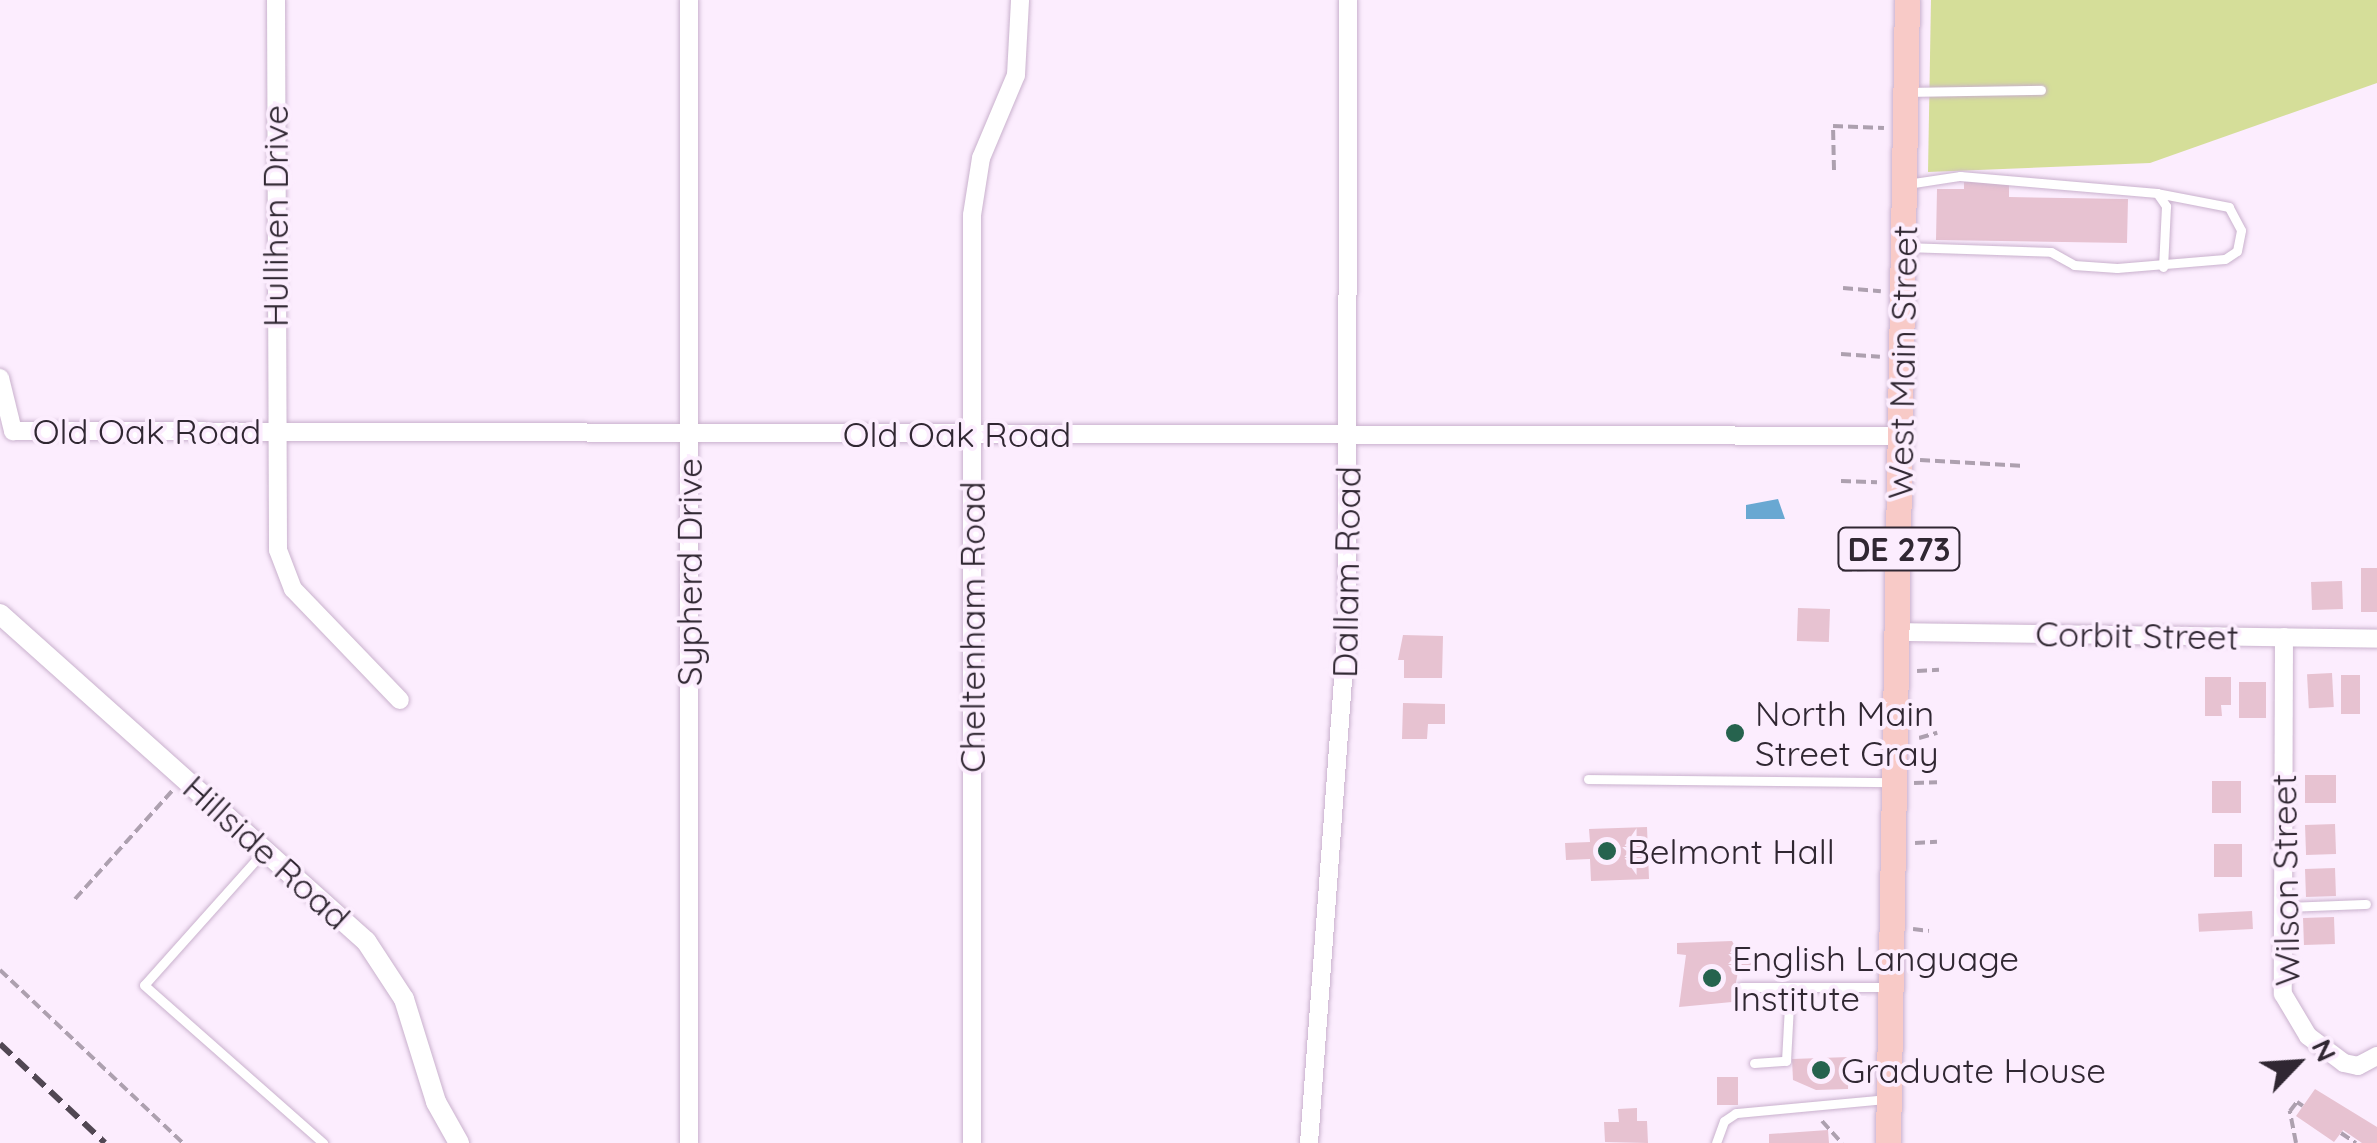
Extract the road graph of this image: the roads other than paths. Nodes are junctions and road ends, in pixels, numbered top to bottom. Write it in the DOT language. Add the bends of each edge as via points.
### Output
graph roads {
  1 [pos="276,0"];
  2 [pos="690,0"];
  3 [pos="1020,0"];
  4 [pos="1348,0"];
  5 [pos="1908,0"];
  6 [pos="2041,90"];
  7 [pos="1906,92"];
  8 [pos="1904,184"];
  9 [pos="2157,194"];
  10 [pos="1904,247"];
  11 [pos="2163,267"];
  12 [pos="0,378"];
  13 [pos="274,432"];
  14 [pos="689,433"];
  15 [pos="972,434"];
  16 [pos="1348,435"];
  17 [pos="1900,436"];
  18 [pos="0,618"];
  19 [pos="1898,632"];
  20 [pos="2284,637"];
  21 [pos="2377,639"];
  22 [pos="400,700"];
  23 [pos="1588,780"];
  24 [pos="1905,783"];
  25 [pos="264,850"];
  26 [pos="2366,904"];
  27 [pos="2280,908"];
  28 [pos="1741,987"];
  29 [pos="1790,987"];
  30 [pos="1891,987"];
  31 [pos="2377,1056"];
  32 [pos="1754,1062"];
  33 [pos="1889,1098"];
  34 [pos="323,1143"];
  35 [pos="459,1143"];
  36 [pos="689,1143"];
  37 [pos="972,1143"];
  38 [pos="1309,1143"];
  39 [pos="1716,1143"];
  40 [pos="1888,1143"];
  1 -- 13 [label="street, Hullihen Drive"];
  2 -- 14 [label="street, Sypherd Drive"];
  3 -- 15 [label="street, Cheltenham Road" via="1016,75 975,180"];
  4 -- 16 [label="street, Dallam Road"];
  5 -- 7 [label="main road, West Main Street / DE 273"];
  6 -- 7 [label="lane"];
  7 -- 8 [label="main road, West Main Street / DE 273"];
  8 -- 9 [label="lane" via="1960,176"];
  8 -- 10 [label="main road, West Main Street / DE 273"];
  9 -- 11 [label="lane" via="2166,206"];
  9 -- 11 [label="lane" via="2230,208 2241,230 2237,251 2225,259"];
  10 -- 11 [label="lane" via="2050,252 2074,265"];
  10 -- 17 [label="main road, West Main Street / DE 273"];
  12 -- 13 [label="street, Old Oak Road" via="13,431"];
  13 -- 14 [label="street, Old Oak Road"];
  13 -- 22 [label="street, Hullihen Drive" via="283,572"];
  14 -- 15 [label="street, Old Oak Road"];
  14 -- 36 [label="street, Sypherd Drive"];
  15 -- 16 [label="street, Old Oak Road"];
  15 -- 37 [label="street, Cheltenham Road"];
  16 -- 17 [label="street, Old Oak Road"];
  16 -- 38 [label="street, Dallam Road" via="1346,655"];
  17 -- 19 [label="main road, West Main Street / DE 273"];
  18 -- 25 [label="street, Hillside Road"];
  19 -- 20 [label="street, Corbit Street"];
  19 -- 24 [label="main road, West Main Street / DE 273"];
  20 -- 21 [label="street, Corbit Street"];
  20 -- 27 [label="street, Wilson Street"];
  23 -- 24 [label="lane"];
  24 -- 30 [label="main road, West Main Street / DE 273"];
  25 -- 34 [label="lane" via="144,985"];
  25 -- 35 [label="street, Hillside Road" via="388,969 410,1012 436,1102"];
  26 -- 27 [label="lane"];
  27 -- 31 [label="street, Wilson Street" via="2280,968 2293,1016 2344,1063 2358,1066"];
  28 -- 29 [label="lane"];
  29 -- 30 [label="lane"];
  29 -- 32 [label="lane" via="1786,1061"];
  30 -- 33 [label="main road, West Main Street / DE 273"];
  33 -- 39 [label="lane" via="1736,1113 1724,1121"];
  33 -- 40 [label="main road, West Main Street / DE 273"];
}
